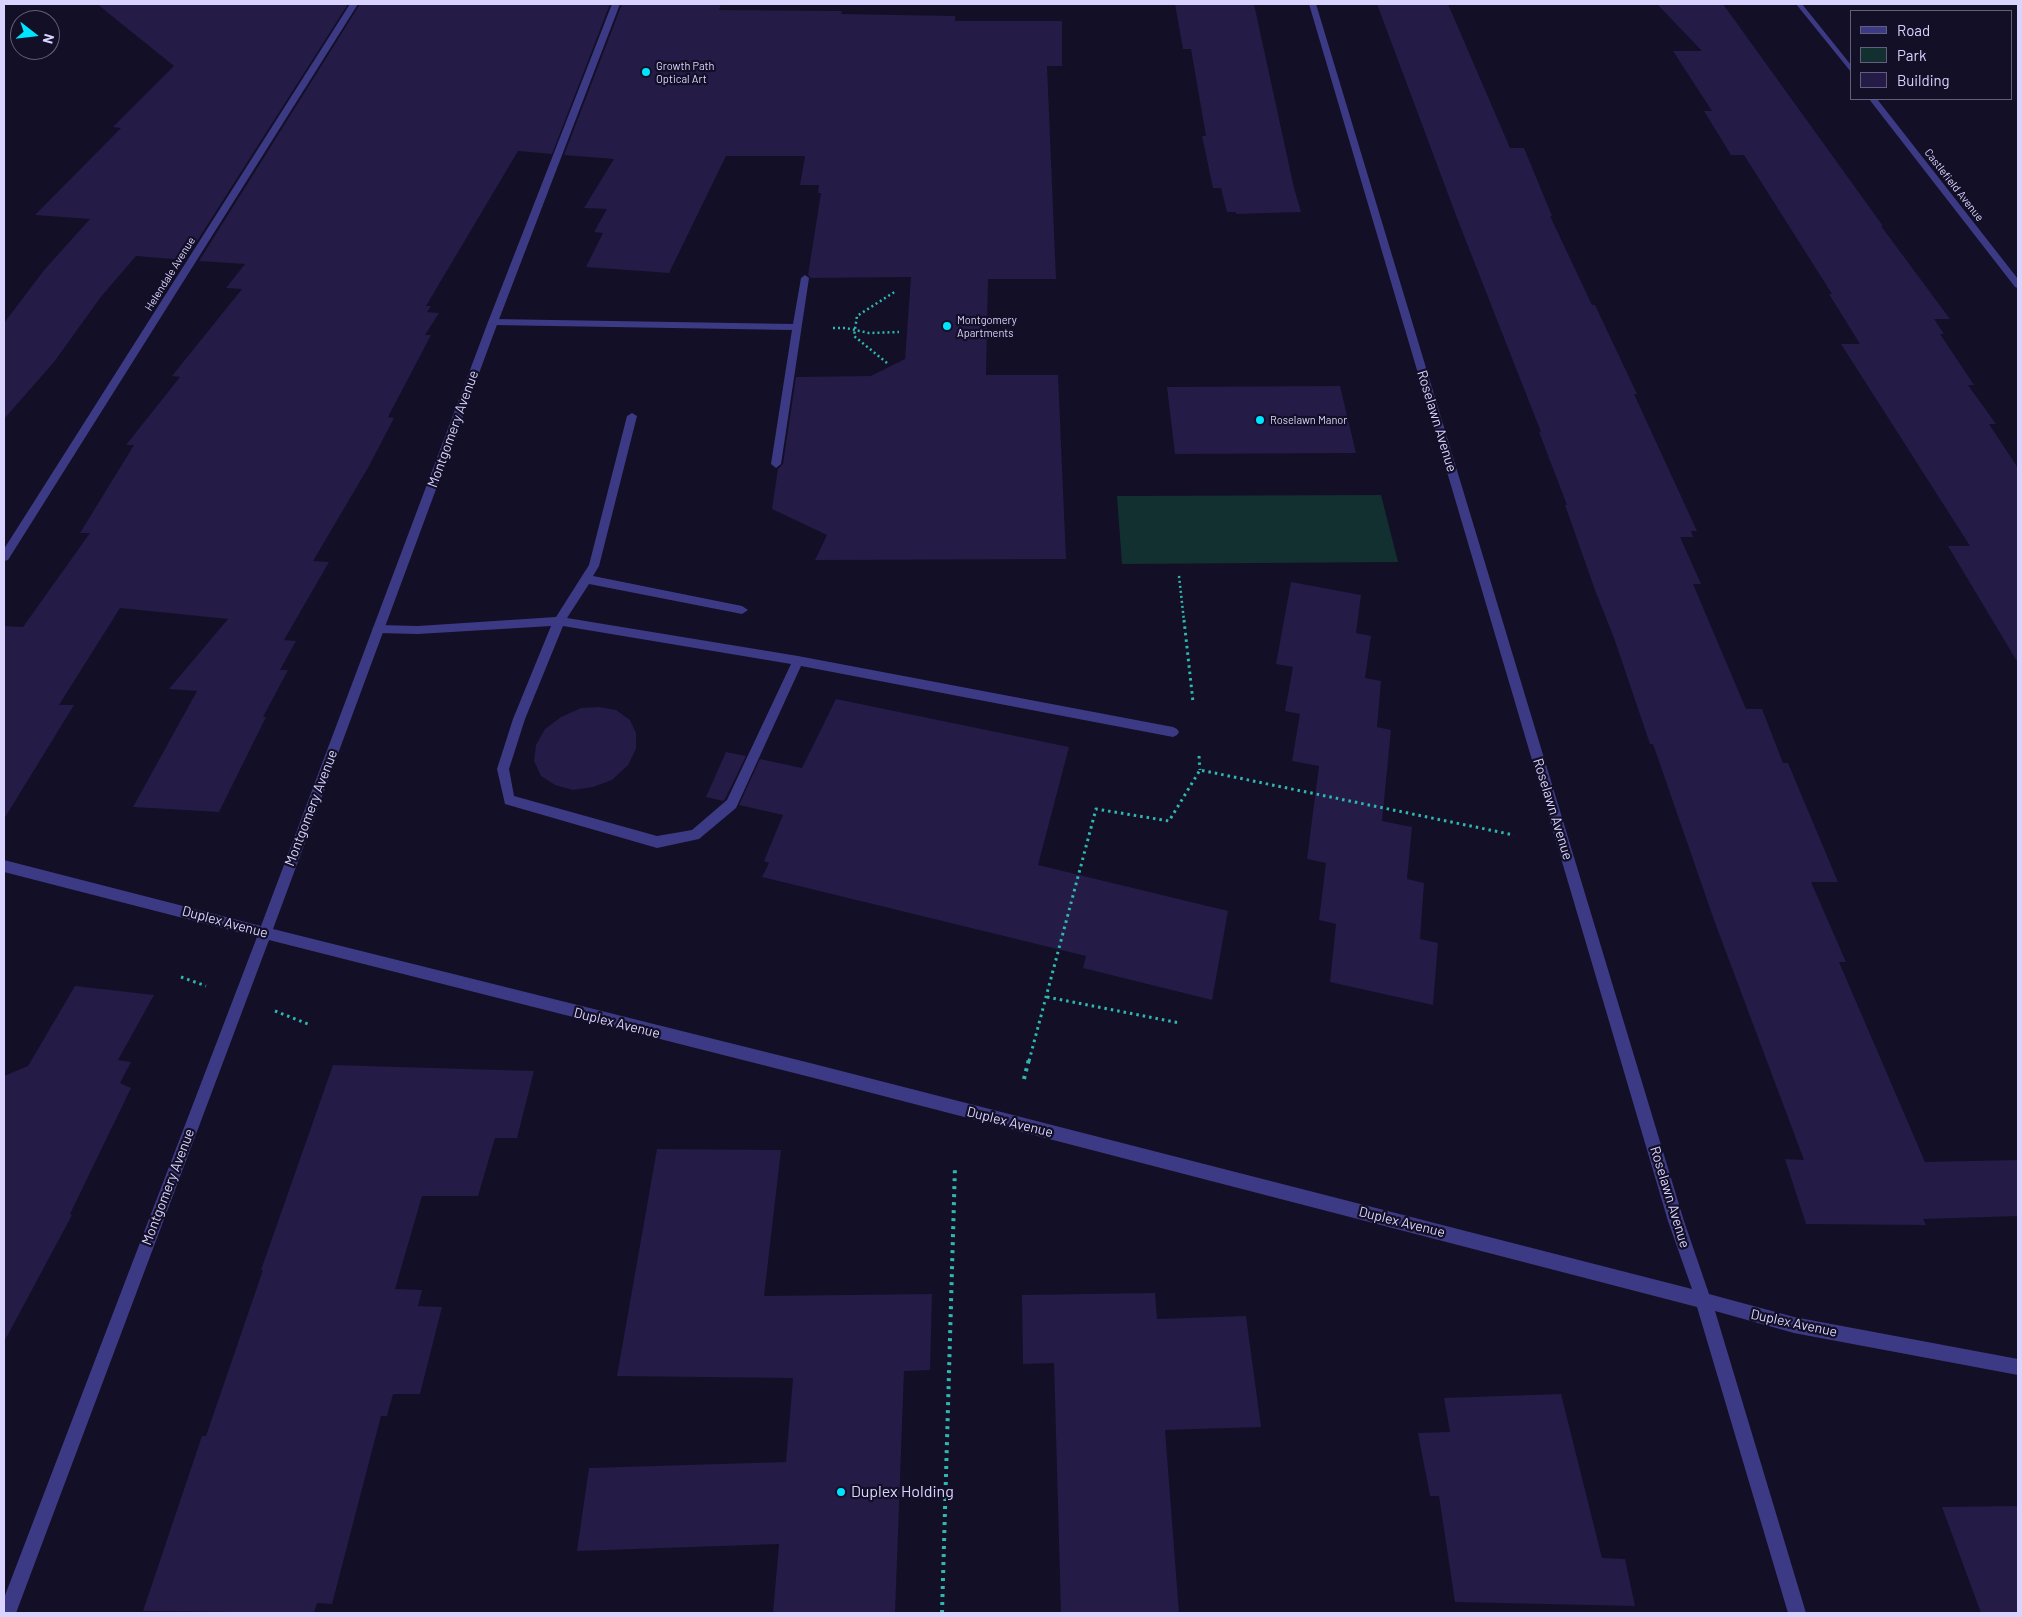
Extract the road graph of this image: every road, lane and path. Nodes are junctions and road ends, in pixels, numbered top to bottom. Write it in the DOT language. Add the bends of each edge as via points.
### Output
graph roads {
  1 [pos="354,4"];
  2 [pos="616,4"];
  3 [pos="1313,4"];
  4 [pos="1799,4"];
  5 [pos="1850,69"];
  6 [pos="1874,100"];
  7 [pos="805,278"];
  8 [pos="2018,286"];
  9 [pos="896,291"];
  10 [pos="493,322"];
  11 [pos="797,328"];
  12 [pos="854,330"];
  13 [pos="899,332"];
  14 [pos="886,363"];
  15 [pos="632,416"];
  16 [pos="776,464"];
  17 [pos="4,557"];
  18 [pos="1179,576"];
  19 [pos="586,579"];
  20 [pos="742,610"];
  21 [pos="559,621"];
  22 [pos="378,629"];
  23 [pos="798,661"];
  24 [pos="1194,712"];
  25 [pos="1173,732"];
  26 [pos="1198,750"];
  27 [pos="1200,770"];
  28 [pos="1514,835"];
  29 [pos="4,866"];
  30 [pos="265,933"];
  31 [pos="1047,997"];
  32 [pos="1180,1023"];
  33 [pos="1024,1079"];
  34 [pos="955,1166"];
  35 [pos="1704,1302"];
  36 [pos="2018,1367"];
  37 [pos="8,1613"];
  38 [pos="942,1613"];
  39 [pos="1797,1613"];
  1 -- 17 [label="street, Helendale Avenue"];
  2 -- 10 [label="street, Montgomery Avenue"];
  3 -- 35 [label="street, Roselawn Avenue" via="1673,1211"];
  4 -- 5 [label="street"];
  6 -- 8 [label="street, Castlefield Avenue"];
  7 -- 11 [label="street"];
  9 -- 12 [label="path" via="857,316"];
  10 -- 11 [label="street"];
  10 -- 22 [label="street, Montgomery Avenue"];
  11 -- 12 [label="path"];
  11 -- 16 [label="street"];
  12 -- 13 [label="path"];
  12 -- 14 [label="path" via="854,336"];
  15 -- 19 [label="street" via="594,566"];
  18 -- 24 [label="path"];
  19 -- 20 [label="street"];
  19 -- 21 [label="street"];
  21 -- 22 [label="street" via="418,630"];
  21 -- 23 [label="street"];
  21 -- 23 [label="street" via="519,719 503,769 509,800 658,842 695,835 732,804"];
  22 -- 30 [label="street, Montgomery Avenue"];
  23 -- 25 [label="street"];
  26 -- 27 [label="path"];
  27 -- 28 [label="path"];
  27 -- 31 [label="path" via="1169,821 1096,809"];
  29 -- 30 [label="street, Duplex Avenue"];
  30 -- 35 [label="street, Duplex Avenue"];
  30 -- 37 [label="street, Montgomery Avenue"];
  31 -- 32 [label="path"];
  31 -- 33 [label="path"];
  34 -- 38 [label="path"];
  35 -- 36 [label="street, Duplex Avenue" via="1794,1325"];
  35 -- 39 [label="street, Roselawn Avenue"];
}
